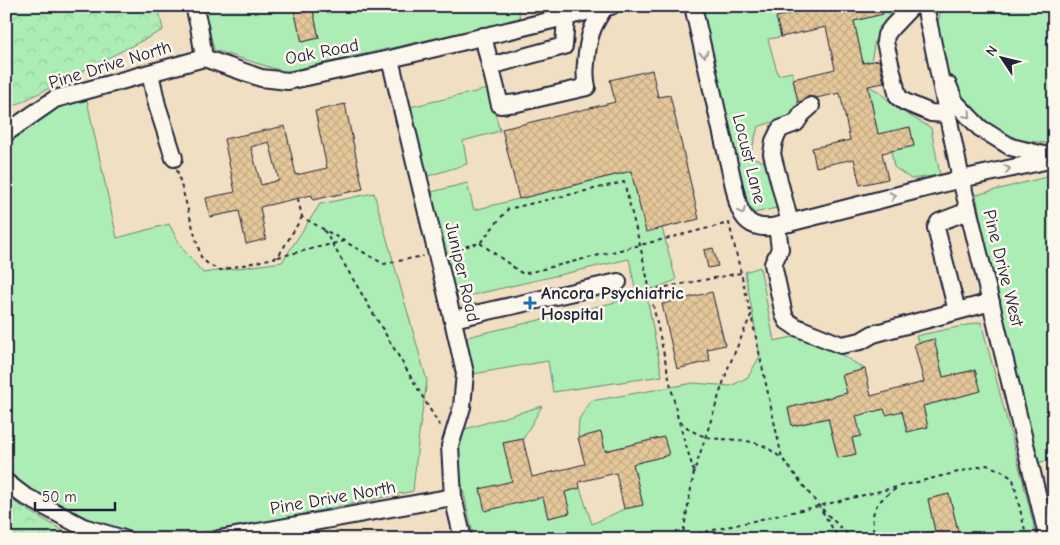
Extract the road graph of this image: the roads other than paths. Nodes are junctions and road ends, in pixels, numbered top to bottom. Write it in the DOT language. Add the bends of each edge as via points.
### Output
graph roads {
  1 [pos="194,6"];
  2 [pos="693,6"];
  3 [pos="912,6"];
  4 [pos="925,6"];
  5 [pos="933,6"];
  6 [pos="608,7"];
  7 [pos="566,17"];
  8 [pos="483,36"];
  9 [pos="935,54"];
  10 [pos="204,58"];
  11 [pos="390,59"];
  12 [pos="490,66"];
  13 [pos="150,73"];
  14 [pos="811,106"];
  15 [pos="947,114"];
  16 [pos="6,133"];
  17 [pos="174,158"];
  18 [pos="1054,158"];
  19 [pos="961,179"];
  20 [pos="968,211"];
  21 [pos="783,224"];
  22 [pos="618,282"];
  23 [pos="991,302"];
  24 [pos="957,312"];
  25 [pos="453,319"];
  26 [pos="6,482"];
  27 [pos="453,497"];
  28 [pos="124,539"];
  29 [pos="219,539"];
  30 [pos="463,539"];
  31 [pos="1048,539"];
  1 -- 10 [label="lane"];
  2 -- 21 [label="lane, Locust Lane, one-way" via="740,212 755,226 766,228"];
  3 -- 15 [label="lane" via="886,35 898,97 931,113"];
  4 -- 9 [label="lane, Pine Drive West"];
  5 -- 9 [label="lane"];
  6 -- 7 [label="lane, Oak Road"];
  6 -- 12 [label="lane" via="595,21 589,37 587,87 500,105"];
  7 -- 8 [label="lane, Oak Road"];
  7 -- 12 [label="lane" via="564,46"];
  8 -- 11 [label="lane, Oak Road"];
  8 -- 12 [label="lane"];
  9 -- 15 [label="lane, Pine Drive West"];
  9 -- 18 [label="lane, one-way" via="955,102 980,128 1011,147"];
  10 -- 11 [label="lane, Oak Road" via="261,78 288,81"];
  10 -- 13 [label="lane, Pine Drive North"];
  11 -- 25 [label="lane, Juniper Road"];
  13 -- 16 [label="lane, Pine Drive North" via="55,99"];
  13 -- 17 [label="lane"];
  14 -- 21 [label="lane" via="796,123 780,129 774,141 772,154"];
  15 -- 19 [label="lane, Pine Drive West"];
  19 -- 18 [label="lane, Locust Lane, one-way"];
  19 -- 20 [label="lane, Pine Drive West"];
  21 -- 19 [label="lane, Locust Lane, one-way"];
  20 -- 23 [label="lane, Pine Drive West"];
  20 -- 24 [label="lane" via="939,222 936,228"];
  21 -- 24 [label="lane" via="780,249 773,264 784,315 796,327 841,345"];
  22 -- 25 [label="lane"];
  23 -- 24 [label="lane"];
  23 -- 31 [label="lane, Pine Drive West"];
  25 -- 27 [label="lane, Juniper Road" via="464,373 462,407 450,446"];
  26 -- 28 [label="lane" via="23,495 83,527"];
  27 -- 29 [label="lane, Pine Drive North"];
  27 -- 30 [label="lane"];
}
